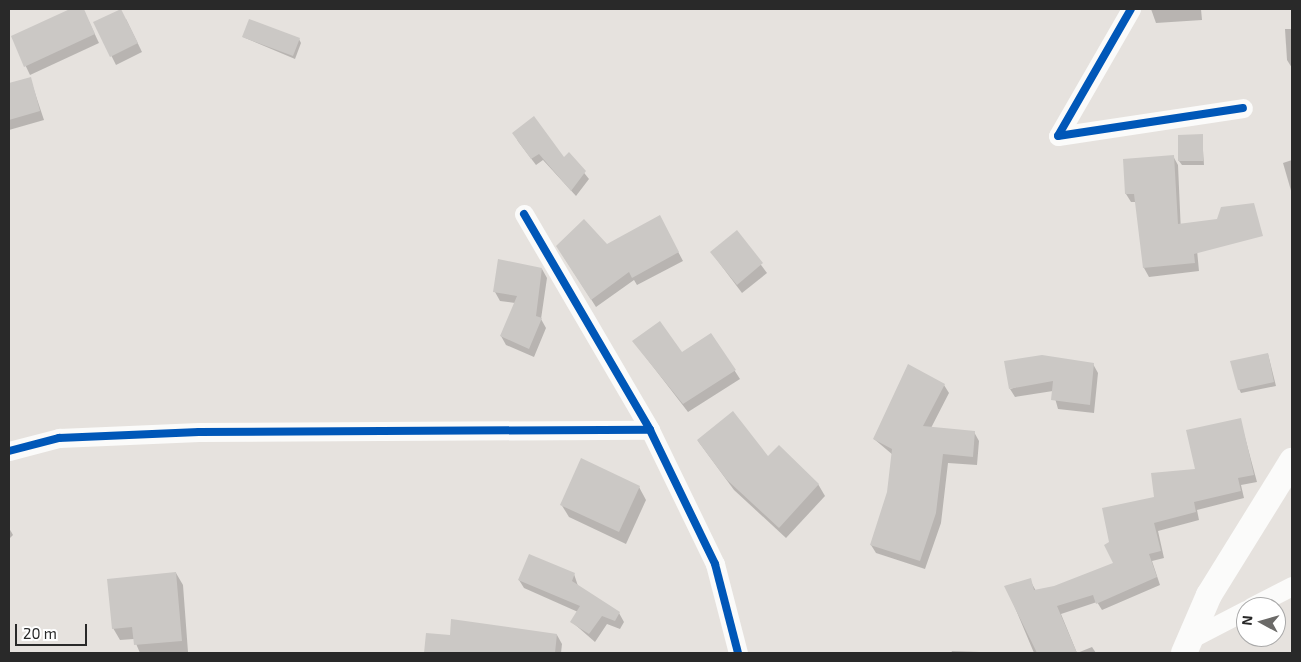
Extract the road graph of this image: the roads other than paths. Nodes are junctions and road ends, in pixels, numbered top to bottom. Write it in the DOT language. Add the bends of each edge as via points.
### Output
graph roads {
  1 [pos="1131,9"];
  2 [pos="1243,108"];
  3 [pos="524,214"];
  4 [pos="650,430"];
  5 [pos="9,451"];
  6 [pos="1292,461"];
  7 [pos="1292,586"];
  8 [pos="1271,597"];
  9 [pos="1236,616"];
  10 [pos="1187,646"];
  11 [pos="738,653"];
  1 -- 2 [label="street" via="1058,136"];
  3 -- 4 [label="street"];
  4 -- 5 [label="street" via="200,432 59,438"];
  4 -- 11 [label="street" via="715,564"];
  6 -- 10 [label="street" via="1222,573"];
  7 -- 8 [label="street"];
  9 -- 10 [label="street"];
}
